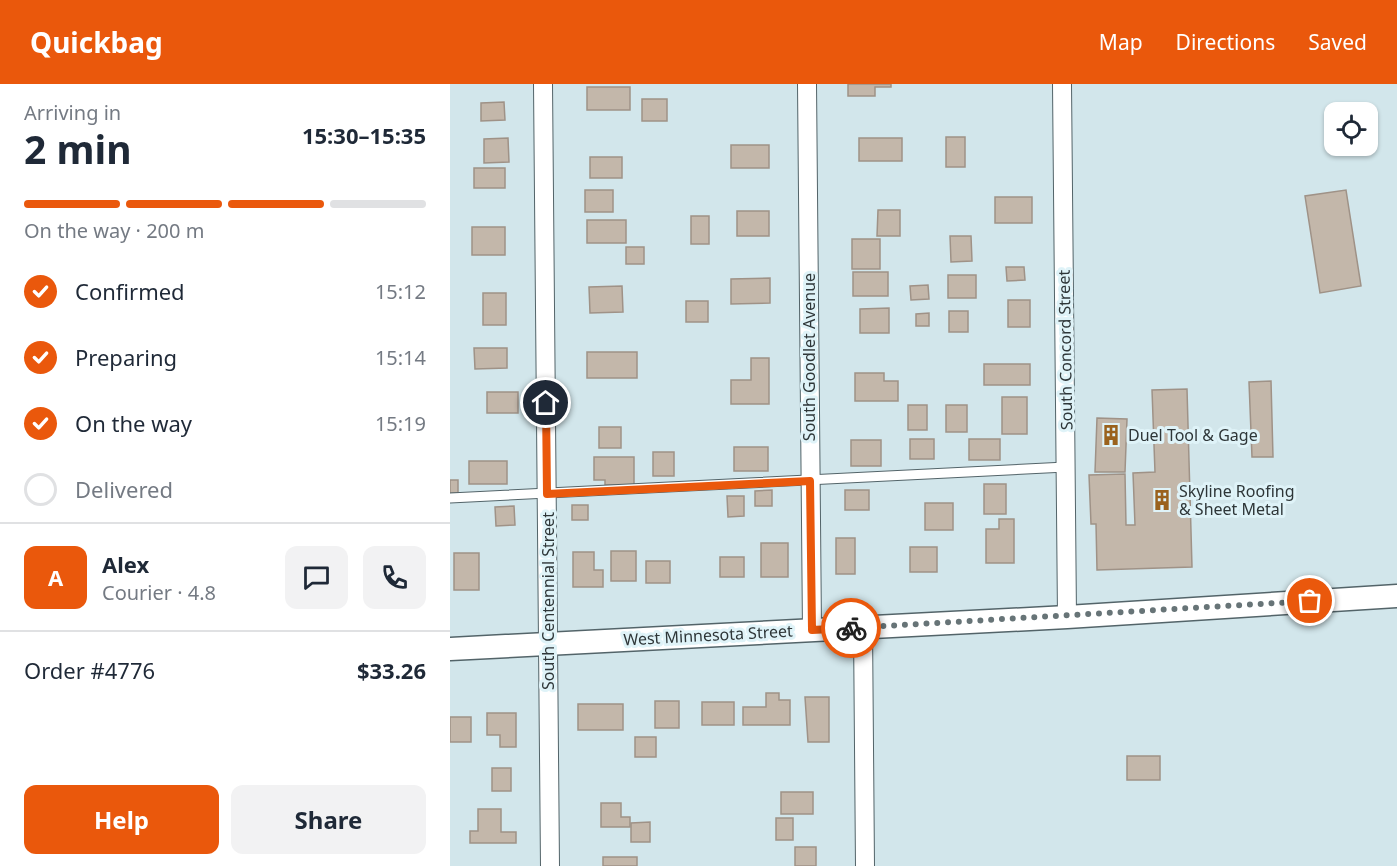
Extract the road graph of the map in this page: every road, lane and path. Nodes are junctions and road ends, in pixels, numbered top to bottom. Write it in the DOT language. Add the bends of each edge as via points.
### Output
graph roads {
  1 [pos="543,84"];
  2 [pos="807,84"];
  3 [pos="1062,84"];
  4 [pos="1066,467"];
  5 [pos="810,481"];
  6 [pos="547,494"];
  7 [pos="450,498"];
  8 [pos="1397,596"];
  9 [pos="1067,616"];
  10 [pos="863,627"];
  11 [pos="812,630"];
  12 [pos="548,644"];
  13 [pos="450,649"];
  14 [pos="550,866"];
  15 [pos="865,866"];
  1 -- 6 [label="street, South Centennial Street"];
  2 -- 5 [label="street, South Goodlet Avenue"];
  3 -- 4 [label="street, South Concord Street"];
  4 -- 5 [label="lane"];
  4 -- 9 [label="street, South Concord Street"];
  5 -- 6 [label="lane"];
  5 -- 11 [label="street, South Goodlet Avenue"];
  6 -- 7 [label="lane"];
  6 -- 12 [label="street, South Centennial Street"];
  8 -- 9 [label="street, West Minnesota Street"];
  9 -- 10 [label="street, West Minnesota Street"];
  10 -- 11 [label="street, West Minnesota Street"];
  10 -- 15 [label="street"];
  11 -- 12 [label="street, West Minnesota Street"];
  12 -- 13 [label="street, West Minnesota Street"];
  12 -- 14 [label="street, South Centennial Street"];
}
